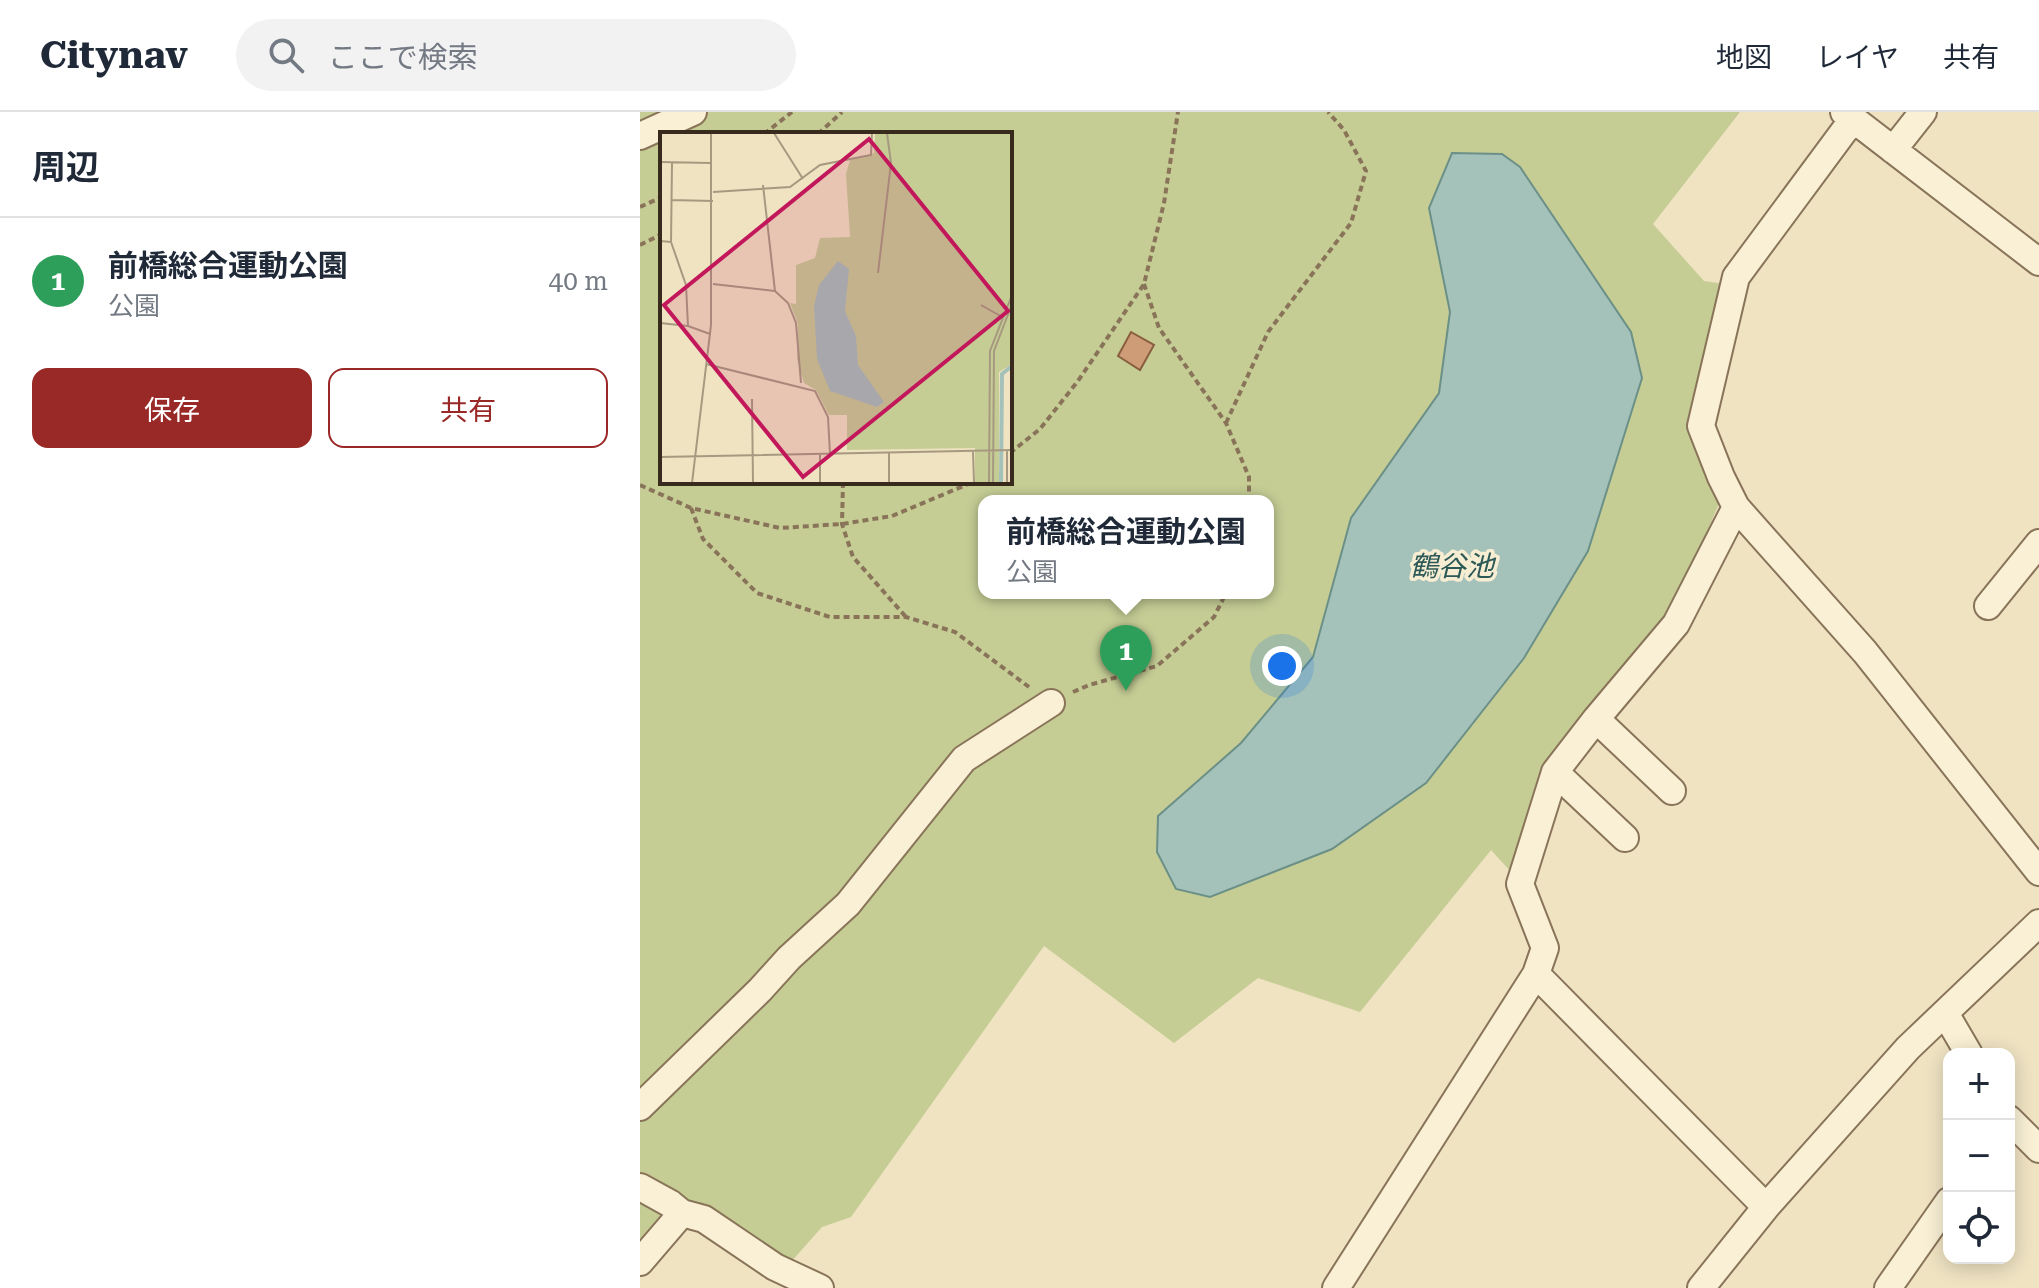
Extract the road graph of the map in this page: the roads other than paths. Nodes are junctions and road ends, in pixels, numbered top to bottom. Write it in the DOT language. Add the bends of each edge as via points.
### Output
graph roads {
  1 [pos="1923,112"];
  2 [pos="1849,116"];
  3 [pos="692,118"];
  4 [pos="640,136"];
  5 [pos="1893,150"];
  6 [pos="2039,262"];
  7 [pos="1736,507"];
  8 [pos="2039,543"];
  9 [pos="1988,606"];
  10 [pos="1051,703"];
  11 [pos="1596,719"];
  12 [pos="1555,772"];
  13 [pos="1672,791"];
  14 [pos="1625,838"];
  15 [pos="2039,872"];
  16 [pos="2039,923"];
  17 [pos="1536,974"];
  18 [pos="1945,1013"];
  19 [pos="1965,1048"];
  20 [pos="640,1107"];
  21 [pos="2010,1120"];
  22 [pos="2039,1149"];
  23 [pos="640,1187"];
  24 [pos="1766,1207"];
  25 [pos="1943,1210"];
  26 [pos="682,1213"];
  27 [pos="640,1262"];
  28 [pos="820,1288"];
  29 [pos="1336,1288"];
  30 [pos="1701,1288"];
  31 [pos="1888,1288"];
  1 -- 5 [label="street"];
  2 -- 5 [label="street"];
  2 -- 7 [label="street" via="1736,277 1701,426"];
  3 -- 4 [label="street"];
  5 -- 6 [label="street"];
  7 -- 11 [label="street" via="1676,624"];
  7 -- 15 [label="street" via="1865,652"];
  8 -- 9 [label="street"];
  10 -- 20 [label="street" via="964,759 848,904"];
  11 -- 12 [label="street"];
  11 -- 13 [label="street"];
  12 -- 14 [label="street"];
  12 -- 17 [label="street" via="1520,884 1545,948"];
  16 -- 18 [label="street"];
  17 -- 24 [label="street"];
  17 -- 29 [label="street"];
  18 -- 19 [label="street"];
  18 -- 24 [label="street"];
  21 -- 22 [label="street"];
  23 -- 26 [label="street"];
  24 -- 30 [label="street"];
  25 -- 31 [label="street"];
  26 -- 27 [label="street"];
  26 -- 28 [label="street" via="704,1219 775,1267"];
}
